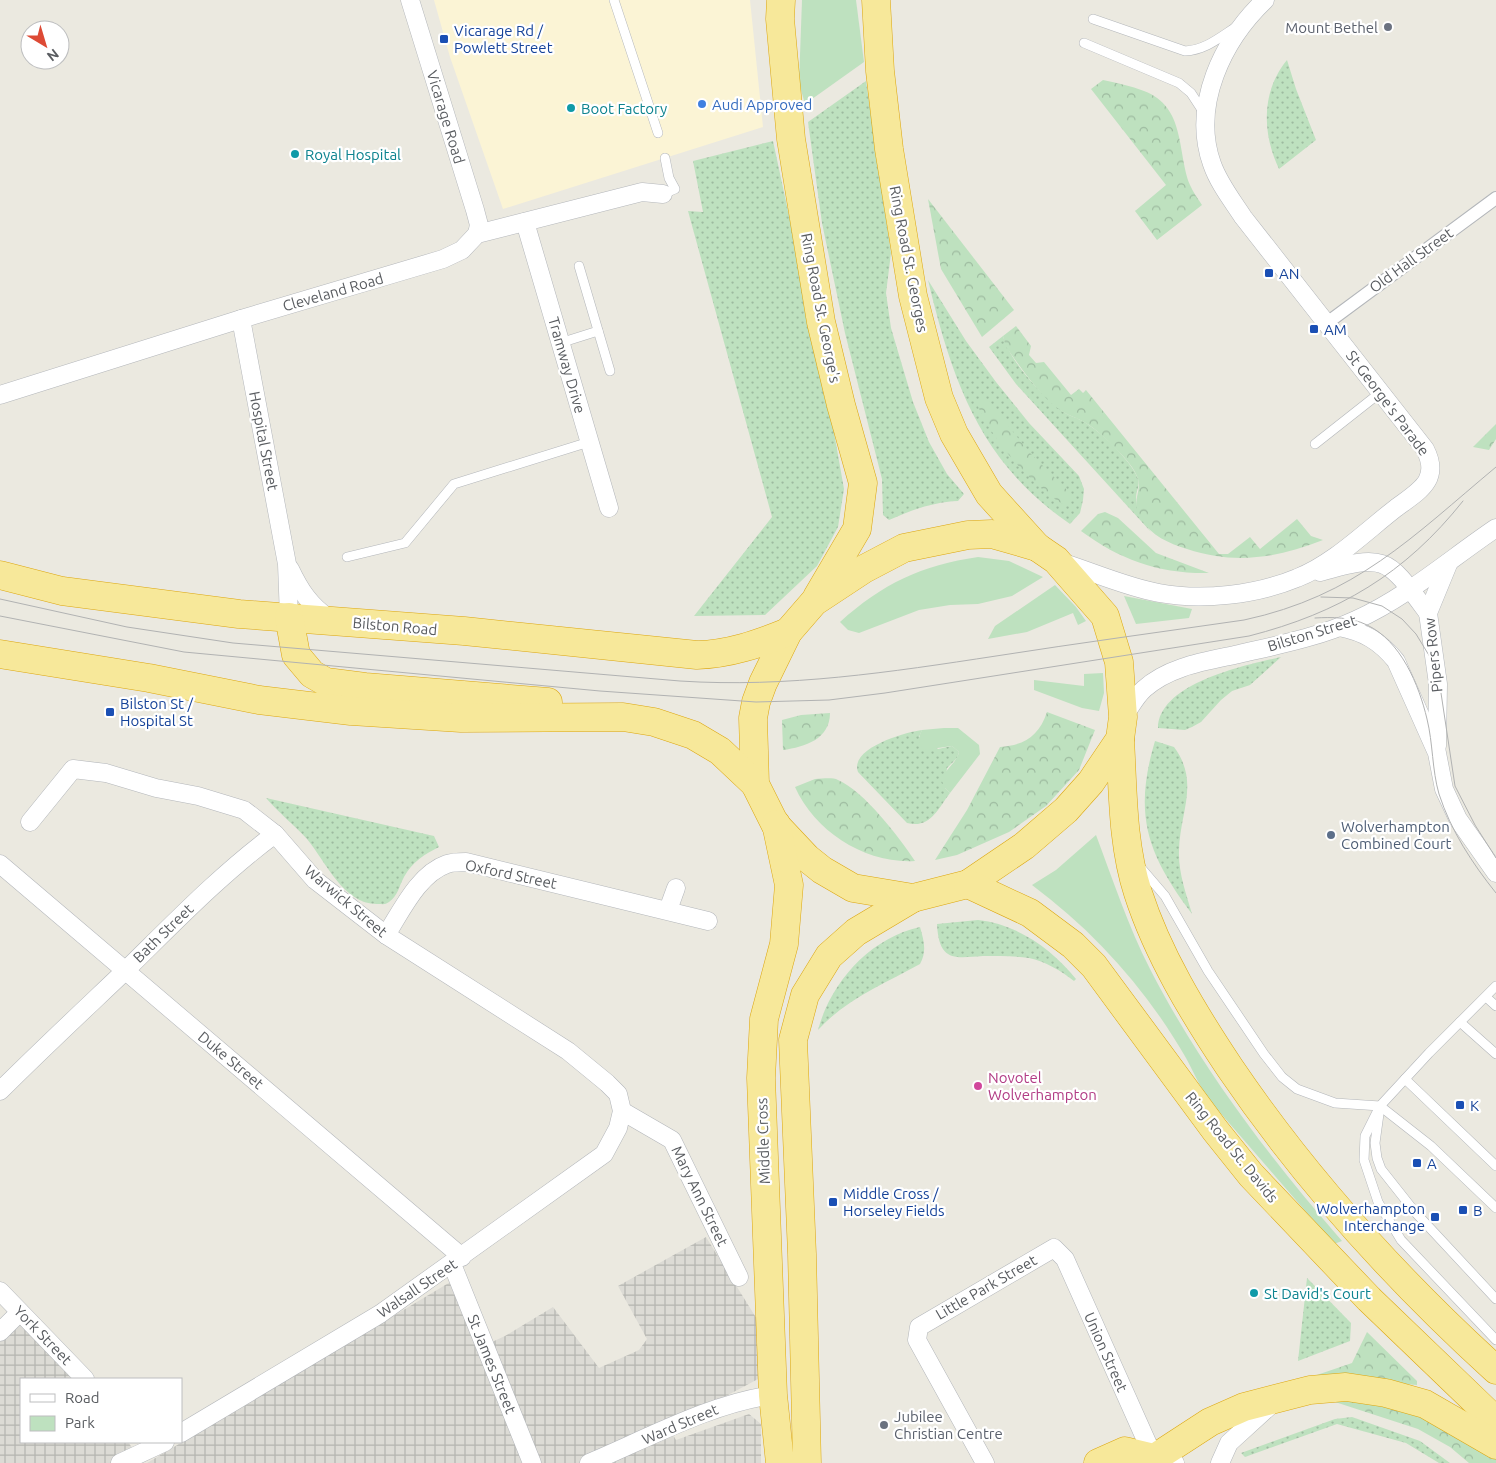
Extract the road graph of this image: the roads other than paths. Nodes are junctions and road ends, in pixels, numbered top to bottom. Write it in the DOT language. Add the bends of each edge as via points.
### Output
graph roads {
  1 [pos="410,0"];
  2 [pos="614,0"];
  3 [pos="781,0"];
  4 [pos="876,0"];
  5 [pos="1265,0"];
  6 [pos="1093,19"];
  7 [pos="1242,23"];
  8 [pos="1084,43"];
  9 [pos="1207,117"];
  10 [pos="658,133"];
  11 [pos="665,158"];
  12 [pos="663,194"];
  13 [pos="1496,198"];
  14 [pos="525,222"];
  15 [pos="477,234"];
  16 [pos="579,266"];
  17 [pos="241,319"];
  18 [pos="1327,323"];
  19 [pos="598,331"];
  20 [pos="560,343"];
  21 [pos="610,371"];
  22 [pos="1381,392"];
  23 [pos="0,395"];
  24 [pos="590,442"];
  25 [pos="1315,444"];
  26 [pos="609,508"];
  27 [pos="1496,528"];
  28 [pos="1046,554"];
  29 [pos="347,557"];
  30 [pos="1449,561"];
  31 [pos="287,564"];
  32 [pos="0,575"];
  33 [pos="1297,578"];
  34 [pos="1410,589"];
  35 [pos="814,602"];
  36 [pos="1428,613"];
  37 [pos="289,617"];
  38 [pos="332,620"];
  39 [pos="1339,627"];
  40 [pos="788,632"];
  41 [pos="0,654"];
  42 [pos="623,717"];
  43 [pos="1122,728"];
  44 [pos="1437,753"];
  45 [pos="755,784"];
  46 [pos="30,822"];
  47 [pos="775,824"];
  48 [pos="275,834"];
  49 [pos="1127,853"];
  50 [pos="1492,860"];
  51 [pos="0,864"];
  52 [pos="968,884"];
  53 [pos="676,888"];
  54 [pos="912,898"];
  55 [pos="668,910"];
  56 [pos="708,921"];
  57 [pos="386,935"];
  58 [pos="125,970"];
  59 [pos="1496,986"];
  60 [pos="1486,997"];
  61 [pos="1496,1006"];
  62 [pos="1460,1022"];
  63 [pos="1496,1054"];
  64 [pos="1405,1079"];
  65 [pos="0,1090"];
  66 [pos="1380,1106"];
  67 [pos="622,1111"];
  68 [pos="1496,1166"];
  69 [pos="1496,1208"];
  70 [pos="1054,1248"];
  71 [pos="457,1260"];
  72 [pos="739,1277"];
  73 [pos="0,1290"];
  74 [pos="1496,1299"];
  75 [pos="20,1312"];
  76 [pos="0,1332"];
  77 [pos="1496,1340"];
  78 [pos="1496,1370"];
  79 [pos="84,1378"];
  80 [pos="773,1395"];
  81 [pos="1281,1397"];
  82 [pos="1496,1420"];
  83 [pos="182,1432"];
  84 [pos="164,1443"];
  85 [pos="1496,1445"];
  86 [pos="151,1457"];
  87 [pos="1159,1461"];
  88 [pos="120,1463"];
  89 [pos="532,1463"];
  90 [pos="589,1463"];
  91 [pos="780,1463"];
  92 [pos="807,1463"];
  93 [pos="985,1463"];
  94 [pos="1098,1463"];
  95 [pos="1220,1463"];
  1 -- 15 [label="street, Vicarage Road" via="475,210 479,225"];
  2 -- 10 [label="lane"];
  3 -- 35 [label="highway, Ring Road St. George's" via="791,139 821,322 863,483 857,529"];
  4 -- 28 [label="highway, Ring Road St. Georges" via="880,71 891,158 914,296 940,398 954,434 989,494"];
  5 -- 7 [label="street, St George's Parade"];
  6 -- 7 [label="lane" via="1185,52 1210,44"];
  7 -- 9 [label="street, St George's Parade" via="1219,62 1209,96"];
  8 -- 9 [label="lane" via="1179,83 1192,93"];
  9 -- 18 [label="street, St George's Parade" via="1212,163 1224,190"];
  11 -- 12 [label="lane" via="674,189"];
  12 -- 14 [label="street" via="642,192"];
  13 -- 18 [label="street, Old Hall Street"];
  14 -- 15 [label="street"];
  14 -- 20 [label="street, Tramway Drive"];
  15 -- 17 [label="street, Cleveland Road" via="462,250 443,259"];
  16 -- 19 [label="lane"];
  17 -- 23 [label="street, Cleveland Road"];
  17 -- 31 [label="street, Hospital Street"];
  18 -- 22 [label="street, St George's Parade"];
  19 -- 20 [label="lane"];
  19 -- 21 [label="lane"];
  20 -- 24 [label="street, Tramway Drive"];
  22 -- 25 [label="lane"];
  22 -- 33 [label="street, St George's Parade" via="1425,449 1431,460 1430,478 1418,492 1335,555"];
  24 -- 26 [label="street, Tramway Drive"];
  24 -- 29 [label="lane" via="454,484 405,543"];
  27 -- 30 [label="street, Bilston Street"];
  28 -- 33 [label="street" via="1158,593 1235,594"];
  28 -- 35 [label="highway" via="992,534 968,535 904,548 864,569"];
  28 -- 43 [label="highway, Ring Road St. Georges" via="1105,616 1119,662"];
  30 -- 34 [label="street, Bilston Street"];
  30 -- 36 [label="street, Pipers Row"];
  31 -- 37 [label="street"];
  31 -- 38 [label="street" via="304,596"];
  32 -- 37 [label="highway, Bilston Road" via="62,591 239,614"];
  33 -- 34 [label="street" via="1360,561 1374,561 1394,569"];
  34 -- 36 [label="street"];
  34 -- 39 [label="street, Bilston Street" via="1365,616"];
  35 -- 40 [label="highway"];
  36 -- 44 [label="street, Pipers Row" via="1438,684"];
  37 -- 38 [label="highway, Bilston Road"];
  37 -- 42 [label="highway" via="296,655 312,674 326,682 543,701 581,706"];
  38 -- 40 [label="highway, Bilston Road" via="697,655 721,654 751,647"];
  39 -- 43 [label="street, Bilston Street" via="1172,672 1144,689"];
  39 -- 44 [label="street, Pipers Row" via="1368,636 1396,661"];
  40 -- 45 [label="highway" via="756,702 753,718"];
  41 -- 42 [label="highway" via="259,700 351,712 461,718"];
  42 -- 45 [label="highway" via="654,722 694,735 720,751"];
  43 -- 49 [label="highway"];
  43 -- 52 [label="highway" via="1091,782 1066,810 1024,846"];
  44 -- 50 [label="street, Pipers Row" via="1444,789 1458,819"];
  45 -- 47 [label="highway"];
  46 -- 48 [label="street, Warwick Street" via="74,769 106,773 235,807 244,810"];
  47 -- 54 [label="highway" via="822,870 853,888"];
  47 -- 80 [label="highway, Middle Cross" via="788,885 784,944 764,1019 761,1078"];
  48 -- 57 [label="street, Warwick Street" via="315,880"];
  48 -- 58 [label="street, Bath Street" via="247,854"];
  49 -- 66 [label="lane" via="1165,896 1208,970 1282,1076 1298,1089 1335,1104"];
  49 -- 78 [label="highway" via="1138,894 1158,943 1198,1017 1248,1094 1292,1155 1351,1225 1408,1286"];
  51 -- 58 [label="street, Duke Street"];
  52 -- 54 [label="highway"];
  52 -- 82 [label="highway, Ring Road St. Davids" via="1030,913 1073,945 1094,966 1251,1175 1369,1299"];
  53 -- 55 [label="street"];
  54 -- 92 [label="highway" via="856,932 829,956 805,995 793,1040"];
  55 -- 56 [label="street, Oxford Street"];
  55 -- 57 [label="street, Oxford Street" via="466,862 447,864 432,872 414,891"];
  57 -- 67 [label="street, Warwick Street" via="568,1052 618,1094"];
  58 -- 65 [label="street, Bath Street"];
  58 -- 71 [label="street, Duke Street"];
  59 -- 60 [label="lane"];
  60 -- 61 [label="lane"];
  60 -- 62 [label="lane"];
  62 -- 63 [label="lane"];
  62 -- 64 [label="lane"];
  64 -- 66 [label="lane"];
  64 -- 68 [label="lane"];
  66 -- 69 [label="lane" via="1431,1146"];
  66 -- 74 [label="lane" via="1375,1143 1381,1169 1415,1212"];
  66 -- 77 [label="lane" via="1365,1136 1364,1160 1378,1202 1401,1240"];
  67 -- 71 [label="street, Walsall Street" via="618,1128 604,1154"];
  67 -- 72 [label="street, Mary Ann Street" via="672,1140"];
  70 -- 87 [label="street, Union Street" via="1065,1259"];
  70 -- 93 [label="street, Little Park Street" via="918,1326 917,1340"];
  71 -- 83 [label="street, Walsall Street" via="380,1314"];
  71 -- 89 [label="street, St James Street"];
  73 -- 75 [label="street, York Street"];
  75 -- 76 [label="street"];
  75 -- 79 [label="street, York Street"];
  80 -- 90 [label="street, Ward Street" via="747,1398 723,1406"];
  80 -- 91 [label="highway, Middle Cross"];
  81 -- 85 [label="highway" via="1310,1390 1346,1387 1386,1393 1425,1404"];
  81 -- 87 [label="highway" via="1244,1407 1210,1422"];
  81 -- 95 [label="street" via="1238,1432 1227,1445"];
  84 -- 86 [label="street"];
  86 -- 88 [label="street"];
  87 -- 94 [label="highway" via="1124,1451"];
}
